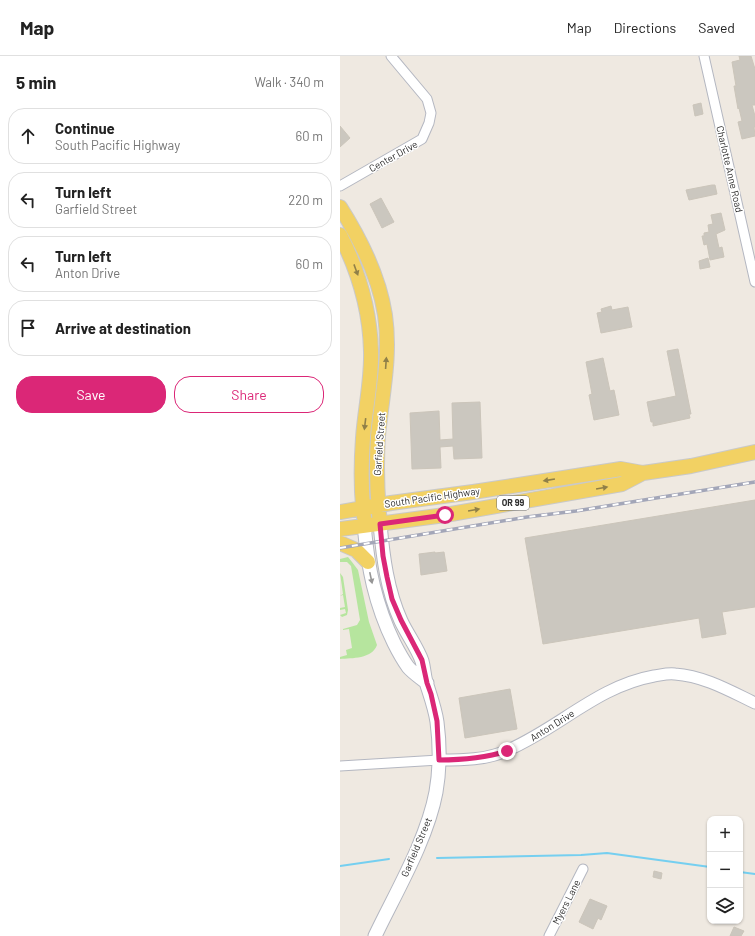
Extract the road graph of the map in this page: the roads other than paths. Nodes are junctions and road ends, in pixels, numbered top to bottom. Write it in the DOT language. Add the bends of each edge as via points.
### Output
graph roads {
  1 [pos="391,56"];
  2 [pos="704,56"];
  3 [pos="340,186"];
  4 [pos="340,207"];
  5 [pos="340,235"];
  6 [pos="755,282"];
  7 [pos="755,452"];
  8 [pos="643,474"];
  9 [pos="378,505"];
  10 [pos="363,509"];
  11 [pos="340,512"];
  12 [pos="380,524"];
  13 [pos="364,525"];
  14 [pos="340,529"];
  15 [pos="340,543"];
  16 [pos="368,562"];
  17 [pos="427,683"];
  18 [pos="755,703"];
  19 [pos="439,760"];
  20 [pos="340,766"];
  21 [pos="583,869"];
  22 [pos="375,936"];
  23 [pos="549,936"];
  1 -- 3 [label="street, Center Drive" via="427,99 431,113 428,128 422,140"];
  2 -- 6 [label="street, Charlotte Anne Road"];
  9 -- 4 [label="main road, Garfield Street, one-way" via="376,467 385,385 385,315 372,269 354,229"];
  5 -- 10 [label="main road, Garfield Street, one-way" via="358,274 369,319 370,386 363,437"];
  7 -- 8 [label="main road, South Pacific Highway / OR 99"];
  8 -- 9 [label="main road, South Pacific Highway / OR 99, one-way" via="621,469"];
  12 -- 8 [label="main road, South Pacific Highway / OR 99, one-way" via="622,484"];
  9 -- 10 [label="main road, South Pacific Highway / OR 99"];
  9 -- 12 [label="main road, Garfield Street"];
  10 -- 11 [label="main road, South Pacific Highway / OR 99"];
  10 -- 13 [label="main road, Garfield Street"];
  12 -- 13 [label="main road, South Pacific Highway / OR 99"];
  12 -- 17 [label="main road, Garfield Street" via="384,563 392,599 422,660"];
  13 -- 14 [label="main road, South Pacific Highway / OR 99"];
  13 -- 16 [label="main road, Garfield Street"];
  15 -- 16 [label="main road" via="356,550"];
  16 -- 17 [label="main road, Garfield Street, one-way" via="377,602 390,634 408,667"];
  17 -- 19 [label="main road, Garfield Street" via="437,721"];
  18 -- 19 [label="street, Anton Drive" via="699,678 674,674 648,677 625,683 609,691 507,751 479,758"];
  19 -- 20 [label="street, Anton Drive"];
  19 -- 22 [label="main road, Garfield Street" via="432,811"];
  21 -- 23 [label="street, Myers Lane"];
}
